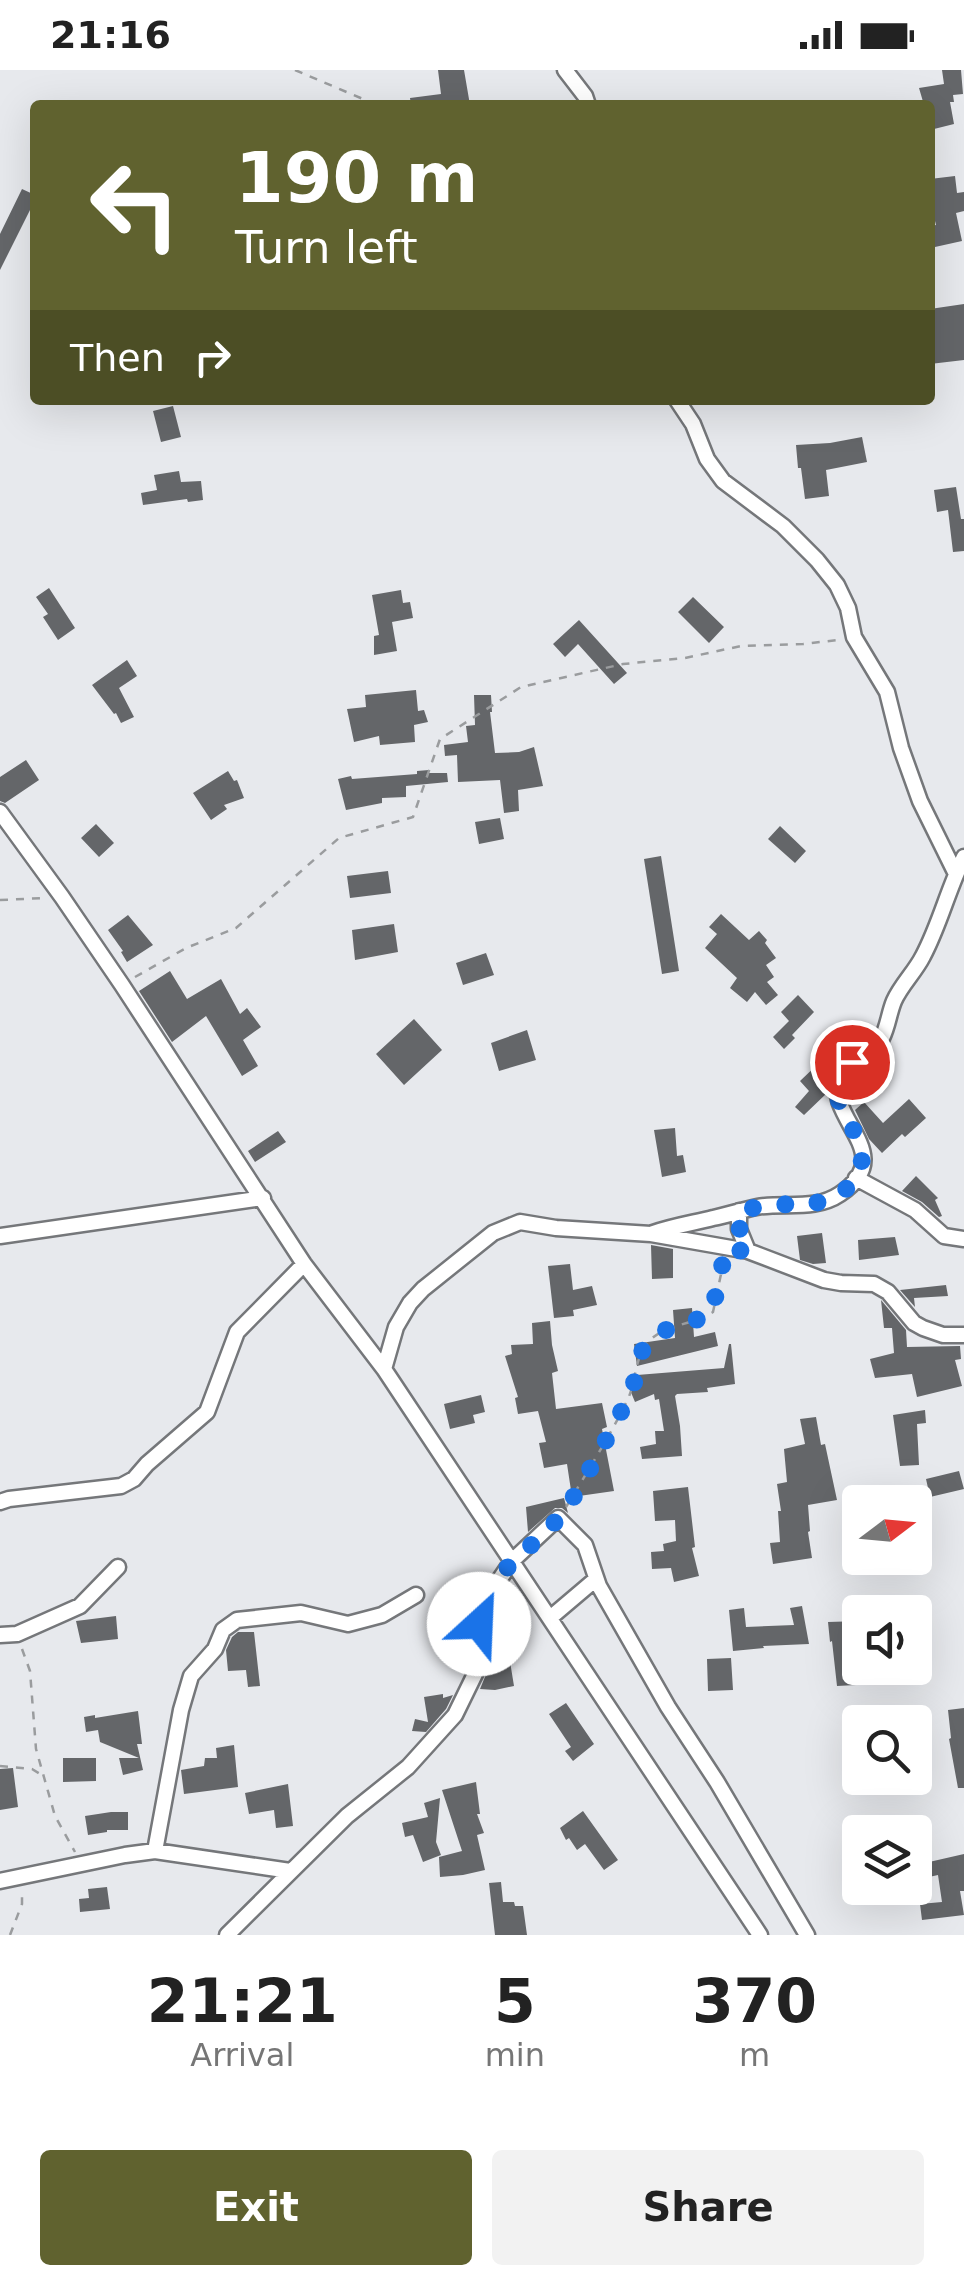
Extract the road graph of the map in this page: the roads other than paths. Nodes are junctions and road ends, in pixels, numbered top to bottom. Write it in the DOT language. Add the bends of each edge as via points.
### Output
graph roads {
  1 [pos="565,70"];
  2 [pos="587,100"];
  3 [pos="680,405"];
  4 [pos="0,812"];
  5 [pos="964,857"];
  6 [pos="956,874"];
  7 [pos="856,1178"];
  8 [pos="263,1198"];
  9 [pos="739,1211"];
  10 [pos="650,1234"];
  11 [pos="0,1236"];
  12 [pos="964,1239"];
  13 [pos="748,1252"];
  14 [pos="304,1264"];
  15 [pos="964,1335"];
  16 [pos="384,1369"];
  17 [pos="0,1502"];
  18 [pos="512,1561"];
  19 [pos="118,1567"];
  20 [pos="596,1580"];
  21 [pos="416,1595"];
  22 [pos="550,1618"];
  23 [pos="0,1634"];
  24 [pos="155,1851"];
  25 [pos="290,1871"];
  26 [pos="0,1881"];
  27 [pos="227,1935"];
  28 [pos="760,1935"];
  29 [pos="807,1935"];
  1 -- 2 [label="street"];
  3 -- 6 [label="street" via="723,482 783,526 838,585 854,637 887,692 929,824"];
  4 -- 8 [label="street"];
  5 -- 6 [label="street"];
  6 -- 7 [label="street" via="936,930 894,1002 879,1043 838,1077 838,1101 862,1151"];
  7 -- 9 [label="street" via="822,1203"];
  7 -- 12 [label="street" via="915,1210 944,1236"];
  8 -- 11 [label="street"];
  8 -- 14 [label="street"];
  9 -- 10 [label="street"];
  9 -- 13 [label="street"];
  10 -- 13 [label="street"];
  10 -- 16 [label="street" via="526,1222 494,1232 410,1302"];
  13 -- 15 [label="street" via="824,1280 874,1284 914,1323 943,1336"];
  14 -- 16 [label="street"];
  14 -- 17 [label="street" via="238,1332 207,1412 134,1479"];
  16 -- 18 [label="street"];
  18 -- 20 [label="street" via="558,1518 585,1546"];
  18 -- 22 [label="street"];
  18 -- 25 [label="street" via="480,1612 477,1670 455,1715 408,1767"];
  19 -- 23 [label="street" via="80,1606 17,1634"];
  20 -- 22 [label="street"];
  20 -- 29 [label="street"];
  21 -- 24 [label="street" via="382,1615 348,1624 301,1613 236,1620 223,1630 186,1693"];
  22 -- 28 [label="street"];
  24 -- 25 [label="street"];
  24 -- 26 [label="street"];
  25 -- 27 [label="street"];
}
